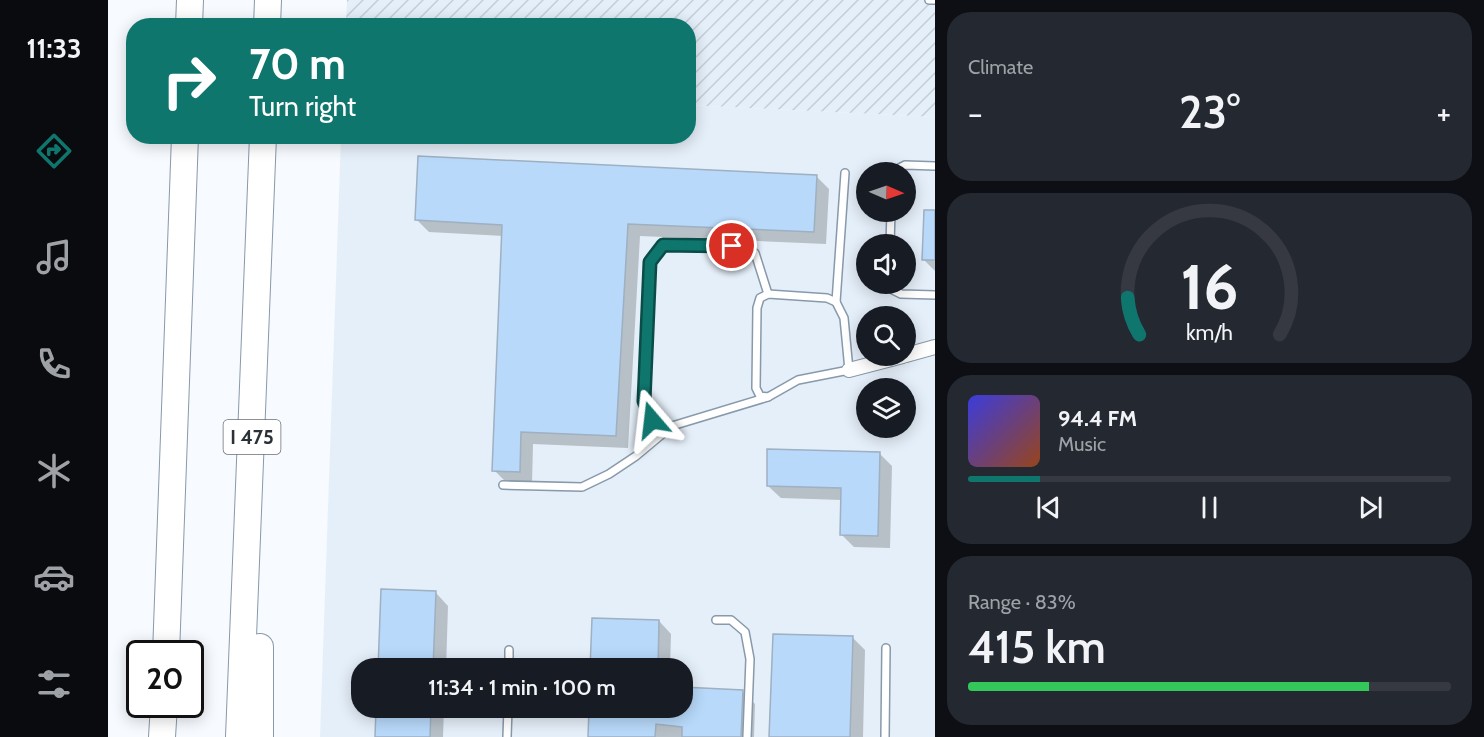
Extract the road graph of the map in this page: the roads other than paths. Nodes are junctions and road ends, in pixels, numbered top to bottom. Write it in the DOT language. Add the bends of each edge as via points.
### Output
graph roads {
  1 [pos="190,0"];
  2 [pos="268,0"];
  3 [pos="929,0"];
  4 [pos="935,0"];
  5 [pos="189,18"];
  6 [pos="267,18"];
  7 [pos="185,144"];
  8 [pos="263,144"];
  9 [pos="916,165"];
  10 [pos="935,166"];
  11 [pos="845,173"];
  12 [pos="258,287"];
  13 [pos="768,294"];
  14 [pos="901,294"];
  15 [pos="935,295"];
  16 [pos="836,302"];
  17 [pos="935,347"];
  18 [pos="916,352"];
  19 [pos="864,366"];
  20 [pos="849,370"];
  21 [pos="768,397"];
  22 [pos="672,426"];
  23 [pos="503,485"];
  24 [pos="716,620"];
  25 [pos="167,640"];
  26 [pos="886,648"];
  27 [pos="509,650"];
  28 [pos="509,658"];
  29 [pos="163,718"];
  30 [pos="508,718"];
  31 [pos="162,737"];
  32 [pos="239,737"];
  33 [pos="260,737"];
  34 [pos="507,737"];
  35 [pos="747,737"];
  36 [pos="885,737"];
  1 -- 5 [label="highway"];
  2 -- 6 [label="highway"];
  3 -- 4 [label="lane"];
  7 -- 25 [label="highway"];
  8 -- 12 [label="highway, I 475"];
  9 -- 10 [label="lane"];
  11 -- 16 [label="lane"];
  12 -- 32 [label="highway, I 475"];
  12 -- 33 [label="highway"];
  13 -- 16 [label="lane"];
  13 -- 21 [label="lane" via="760,298 757,308 756,388 760,396"];
  13 -- 22 [label="lane" via="755,253 732,246 663,245 650,262 644,401 652,420"];
  14 -- 15 [label="lane"];
  16 -- 20 [label="lane" via="843,318"];
  17 -- 18 [label="street"];
  19 -- 20 [label="street"];
  20 -- 21 [label="lane" via="798,380"];
  21 -- 22 [label="lane"];
  22 -- 23 [label="lane" via="636,456 582,487"];
  24 -- 35 [label="lane" via="731,620 745,632 750,659"];
  26 -- 36 [label="lane"];
  27 -- 28 [label="lane"];
  29 -- 31 [label="highway"];
  30 -- 34 [label="lane"];
}
